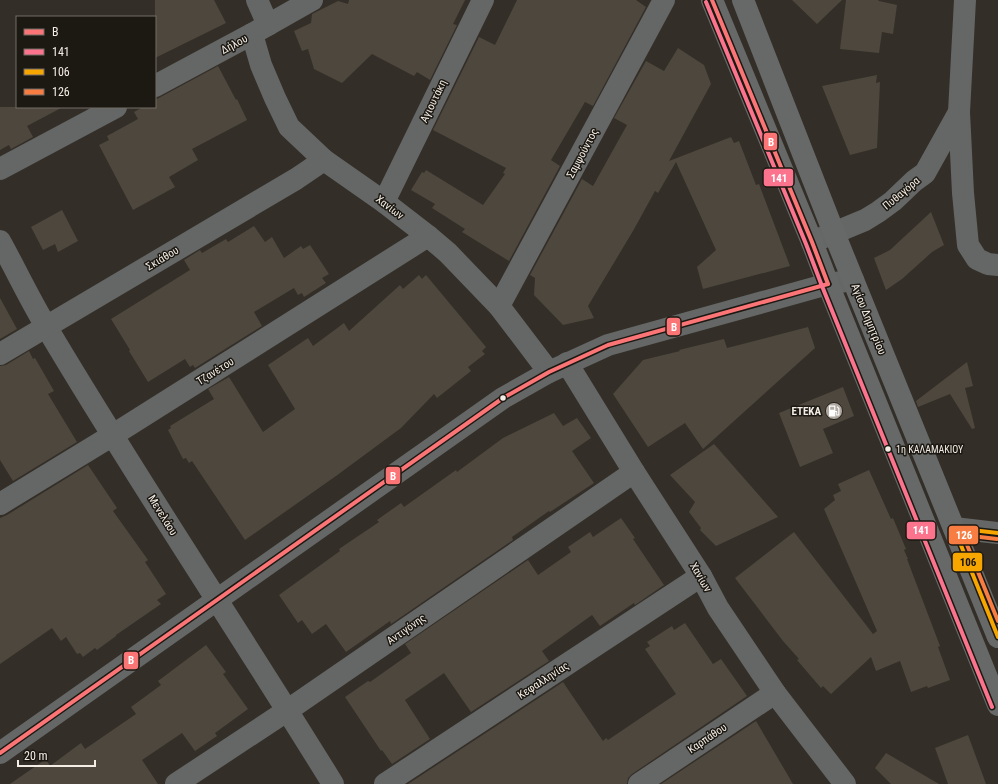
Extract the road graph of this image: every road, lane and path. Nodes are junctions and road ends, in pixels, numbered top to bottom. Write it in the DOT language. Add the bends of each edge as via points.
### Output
graph roads {
  1 [pos="257,0"];
  2 [pos="312,0"];
  3 [pos="483,0"];
  4 [pos="664,0"];
  5 [pos="712,0"];
  6 [pos="743,0"];
  7 [pos="964,3"];
  8 [pos="260,30"];
  9 [pos="156,85"];
  10 [pos="114,108"];
  11 [pos="959,112"];
  12 [pos="324,160"];
  13 [pos="0,169"];
  14 [pos="384,202"];
  15 [pos="834,233"];
  16 [pos="428,236"];
  17 [pos="0,241"];
  18 [pos="812,242"];
  19 [pos="993,265"];
  20 [pos="853,280"];
  21 [pos="828,284"];
  22 [pos="499,306"];
  23 [pos="46,327"];
  24 [pos="0,354"];
  25 [pos="558,368"];
  26 [pos="113,435"];
  27 [pos="634,472"];
  28 [pos="0,504"];
  29 [pos="954,528"];
  30 [pos="998,534"];
  31 [pos="701,576"];
  32 [pos="217,600"];
  33 [pos="998,638"];
  34 [pos="775,693"];
  35 [pos="998,705"];
  36 [pos="288,710"];
  37 [pos="0,752"];
  38 [pos="176,784"];
  39 [pos="333,784"];
  40 [pos="385,784"];
  41 [pos="638,784"];
  42 [pos="845,784"];
  1 -- 8 [label="street, Χανίων"];
  2 -- 8 [label="street, Δήλου"];
  3 -- 14 [label="street, Αγιουτάκη"];
  4 -- 22 [label="street, Σαμψούντος"];
  5 -- 18 [label="main road"];
  6 -- 15 [label="main road, Αγίου Δημητρίου"];
  7 -- 11 [label="street, Πυθαγόρα"];
  8 -- 9 [label="street, Δήλου"];
  8 -- 12 [label="street, Χανίων" via="261,65 289,127"];
  10 -- 13 [label="street"];
  11 -- 15 [label="street, Πυθαγόρα" via="926,174 878,212"];
  11 -- 19 [label="street, Πυθαγόρα" via="968,245 977,259"];
  12 -- 14 [label="street, Χανίων"];
  12 -- 23 [label="street, Σκιάθου"];
  14 -- 16 [label="street, Χανίων"];
  15 -- 18 [label="street, Πυθαγόρα"];
  15 -- 20 [label="main road, Αγίου Δημητρίου"];
  16 -- 22 [label="street, Χανίων"];
  16 -- 26 [label="street, Τζανέτου"];
  17 -- 23 [label="street, Μενελάου"];
  18 -- 21 [label="main road"];
  20 -- 21 [label="street"];
  20 -- 29 [label="main road, Αγίου Δημητρίου"];
  21 -- 25 [label="street" via="608,344"];
  21 -- 35 [label="main road"];
  22 -- 25 [label="street, Χανίων"];
  23 -- 24 [label="street, Σκιάθου"];
  23 -- 26 [label="street, Μενελάου"];
  25 -- 27 [label="street, Χανίων"];
  25 -- 32 [label="street" via="503,398"];
  26 -- 28 [label="street, Τζανέτου"];
  26 -- 32 [label="street, Μενελάου"];
  27 -- 31 [label="street, Χανίων"];
  27 -- 36 [label="street, Αντιγόνης"];
  29 -- 30 [label="street"];
  29 -- 33 [label="main road, Αγίου Δημητρίου"];
  31 -- 34 [label="street, Χανίων" via="718,608"];
  31 -- 40 [label="street, Κεφαλληνίας"];
  32 -- 36 [label="street, Μενελάου"];
  32 -- 37 [label="street"];
  34 -- 41 [label="street, Καρπάθου"];
  34 -- 42 [label="street, Χανίων"];
  36 -- 38 [label="street, Αντιγόνης"];
  36 -- 39 [label="street, Μενελάου"];
}
